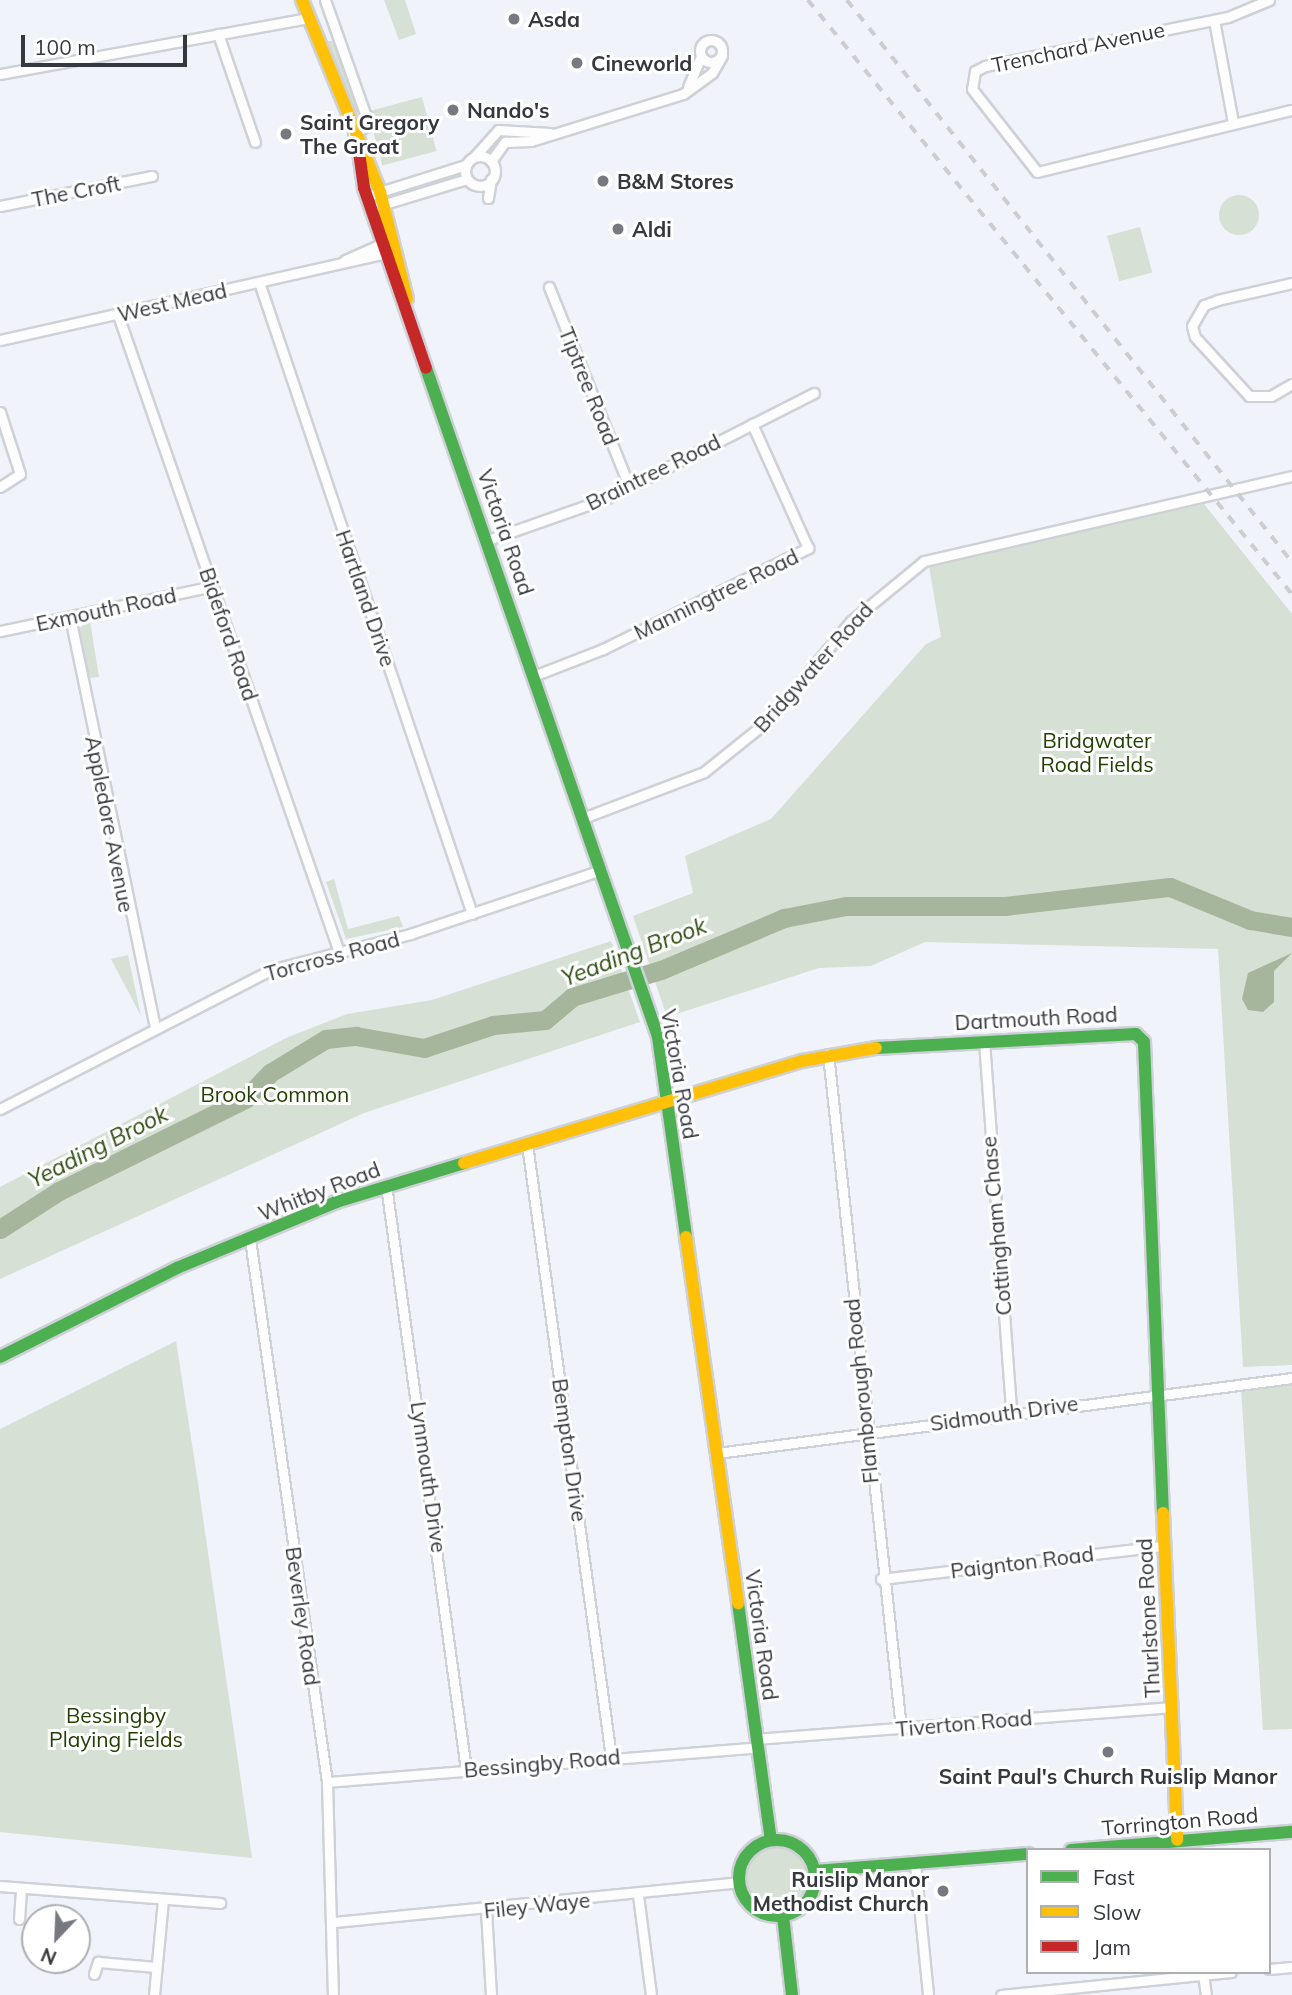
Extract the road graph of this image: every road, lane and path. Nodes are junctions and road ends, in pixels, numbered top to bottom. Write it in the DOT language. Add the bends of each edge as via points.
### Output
graph roads {
  1 [pos="302,0"];
  2 [pos="325,0"];
  3 [pos="1269,0"];
  4 [pos="308,18"];
  5 [pos="1214,20"];
  6 [pos="335,30"];
  7 [pos="218,34"];
  8 [pos="314,36"];
  9 [pos="722,56"];
  10 [pos="701,57"];
  11 [pos="0,74"];
  12 [pos="683,94"];
  13 [pos="1292,110"];
  14 [pos="1233,123"];
  15 [pos="352,133"];
  16 [pos="555,134"];
  17 [pos="256,142"];
  18 [pos="474,157"];
  19 [pos="491,161"];
  20 [pos="466,165"];
  21 [pos="152,176"];
  22 [pos="467,179"];
  23 [pos="376,200"];
  24 [pos="0,206"];
  25 [pos="391,246"];
  26 [pos="259,282"];
  27 [pos="1292,283"];
  28 [pos="549,286"];
  29 [pos="118,315"];
  30 [pos="0,340"];
  31 [pos="1292,384"];
  32 [pos="814,393"];
  33 [pos="0,412"];
  34 [pos="752,424"];
  35 [pos="1292,476"];
  36 [pos="629,486"];
  37 [pos="0,487"];
  38 [pos="488,540"];
  39 [pos="213,586"];
  40 [pos="71,617"];
  41 [pos="0,631"];
  42 [pos="536,675"];
  43 [pos="583,818"];
  44 [pos="601,870"];
  45 [pos="472,914"];
  46 [pos="339,953"];
  47 [pos="155,1028"];
  48 [pos="985,1041"];
  49 [pos="828,1054"];
  50 [pos="667,1101"];
  51 [pos="0,1109"];
  52 [pos="527,1143"];
  53 [pos="386,1185"];
  54 [pos="250,1239"];
  55 [pos="0,1357"];
  56 [pos="1292,1378"];
  57 [pos="1156,1393"];
  58 [pos="1011,1411"];
  59 [pos="865,1432"];
  60 [pos="717,1453"];
  61 [pos="1164,1546"];
  62 [pos="881,1579"];
  63 [pos="1172,1707"];
  64 [pos="901,1728"];
  65 [pos="757,1743"];
  66 [pos="611,1757"];
  67 [pos="466,1770"];
  68 [pos="327,1783"];
  69 [pos="1292,1832"];
  70 [pos="771,1840"];
  71 [pos="1177,1840"];
  72 [pos="1092,1848"];
  73 [pos="1026,1854"];
  74 [pos="915,1864"];
  75 [pos="815,1871"];
  76 [pos="739,1882"];
  77 [pos="0,1886"];
  78 [pos="21,1888"];
  79 [pos="638,1895"];
  80 [pos="163,1900"];
  81 [pos="220,1903"];
  82 [pos="486,1911"];
  83 [pos="783,1916"];
  84 [pos="19,1919"];
  85 [pos="334,1922"];
  86 [pos="156,1967"];
  87 [pos="1292,1967"];
  88 [pos="1271,1969"];
  89 [pos="94,1974"];
  90 [pos="1203,1974"];
  91 [pos="1067,1992"];
  92 [pos="154,1995"];
  93 [pos="334,1995"];
  94 [pos="491,1995"];
  95 [pos="651,1995"];
  96 [pos="792,1995"];
  97 [pos="928,1995"];
  98 [pos="1002,1995"];
  99 [pos="1206,1995"];
  1 -- 4 [label="street, Victoria Road"];
  2 -- 6 [label="street"];
  3 -- 5 [label="street, Trenchard Avenue"];
  4 -- 7 [label="street"];
  4 -- 8 [label="street, Victoria Road"];
  5 -- 14 [label="street"];
  5 -- 14 [label="street, Trenchard Avenue" via="985,66 975,71 972,89 1037,172"];
  6 -- 8 [label="street"];
  6 -- 15 [label="street" via="369,128"];
  7 -- 11 [label="street"];
  7 -- 17 [label="street"];
  8 -- 15 [label="street, Victoria Road"];
  9 -- 10 [label="street" via="711,62"];
  9 -- 10 [label="street" via="718,43 707,41"];
  9 -- 12 [label="street" via="712,73"];
  10 -- 12 [label="street"];
  12 -- 16 [label="street"];
  13 -- 14 [label="street, Trenchard Avenue"];
  15 -- 23 [label="street, Victoria Road"];
  16 -- 18 [label="street" via="498,130"];
  16 -- 19 [label="street" via="505,142"];
  18 -- 19 [label="street"];
  18 -- 20 [label="street"];
  19 -- 22 [label="street" via="491,180 478,185"];
  20 -- 22 [label="street"];
  20 -- 23 [label="street"];
  21 -- 24 [label="street, The Croft"];
  22 -- 23 [label="street"];
  23 -- 25 [label="street, Victoria Road"];
  25 -- 26 [label="street, West Mead"];
  25 -- 38 [label="street, Victoria Road"];
  26 -- 29 [label="street, West Mead"];
  26 -- 45 [label="street, Hartland Drive"];
  27 -- 31 [label="street" via="1204,305 1192,326 1195,337 1249,396 1271,396"];
  28 -- 36 [label="street, Tiptree Road"];
  29 -- 30 [label="street, West Mead"];
  29 -- 39 [label="street, Bideford Road"];
  32 -- 34 [label="street, Braintree Road"];
  33 -- 37 [label="street" via="20,474"];
  34 -- 36 [label="street, Braintree Road"];
  34 -- 42 [label="street, Manningtree Road" via="808,548 603,649"];
  35 -- 43 [label="street, Bridgwater Road" via="924,561 851,621 770,719 705,772"];
  36 -- 38 [label="street, Braintree Road"];
  38 -- 42 [label="street, Victoria Road"];
  39 -- 40 [label="street, Exmouth Road"];
  39 -- 46 [label="street, Bideford Road"];
  40 -- 41 [label="street, Exmouth Road"];
  40 -- 47 [label="street, Appledore Avenue"];
  42 -- 43 [label="street, Victoria Road"];
  43 -- 44 [label="street, Victoria Road"];
  44 -- 45 [label="street, Torcross Road" via="542,885"];
  44 -- 50 [label="street, Victoria Road" via="639,975"];
  45 -- 46 [label="street, Torcross Road"];
  46 -- 47 [label="street, Torcross Road" via="270,970"];
  47 -- 51 [label="street, Torcross Road"];
  48 -- 49 [label="street, Dartmouth Road"];
  48 -- 57 [label="street, Dartmouth Road" via="1128,1031 1144,1042"];
  48 -- 58 [label="street, Cottingham Chase"];
  49 -- 50 [label="street, Dartmouth Road"];
  49 -- 59 [label="street, Flamborough Road"];
  50 -- 52 [label="street, Whitby Road"];
  50 -- 60 [label="street, Victoria Road"];
  52 -- 53 [label="street, Whitby Road"];
  52 -- 66 [label="street, Bempton Drive"];
  53 -- 54 [label="street, Whitby Road"];
  53 -- 67 [label="street, Lynmouth Drive"];
  54 -- 55 [label="street, Whitby Road" via="177,1268"];
  54 -- 68 [label="street, Beverley Road"];
  56 -- 57 [label="street, Sidmouth Drive"];
  57 -- 58 [label="street, Sidmouth Drive"];
  57 -- 61 [label="street, Thurlstone Road"];
  58 -- 59 [label="street, Sidmouth Drive"];
  59 -- 60 [label="street, Sidmouth Drive"];
  59 -- 62 [label="street, Flamborough Road"];
  60 -- 65 [label="street, Victoria Road"];
  61 -- 62 [label="street, Paignton Road"];
  61 -- 63 [label="street, Thurlstone Road"];
  62 -- 64 [label="street, Flamborough Road"];
  63 -- 64 [label="street, Tiverton Road"];
  63 -- 71 [label="street, Thurlstone Road"];
  64 -- 65 [label="street, Tiverton Road"];
  65 -- 66 [label="street, Bessingby Road"];
  65 -- 70 [label="street, Victoria Road"];
  66 -- 67 [label="street, Bessingby Road"];
  67 -- 68 [label="street, Bessingby Road"];
  68 -- 85 [label="street, Beverley Road"];
  69 -- 71 [label="street, Torrington Road"];
  70 -- 75 [label="street" via="802,1849"];
  70 -- 76 [label="street" via="743,1859"];
  71 -- 72 [label="street, Torrington Road"];
  73 -- 74 [label="street"];
  74 -- 75 [label="street"];
  74 -- 97 [label="street"];
  75 -- 83 [label="street" via="805,1904"];
  76 -- 79 [label="street, Filey Waye"];
  76 -- 83 [label="street" via="749,1904"];
  77 -- 78 [label="street"];
  78 -- 80 [label="street"];
  78 -- 84 [label="street"];
  79 -- 82 [label="street, Filey Waye"];
  79 -- 95 [label="street"];
  80 -- 81 [label="street"];
  80 -- 86 [label="street"];
  82 -- 85 [label="street, Filey Waye"];
  82 -- 94 [label="street"];
  83 -- 96 [label="street"];
  85 -- 93 [label="street, Beverley Road"];
  86 -- 89 [label="street" via="98,1962"];
  86 -- 92 [label="street"];
  87 -- 88 [label="street"];
  90 -- 91 [label="street"];
  90 -- 99 [label="street"];
  91 -- 98 [label="street"];
}
